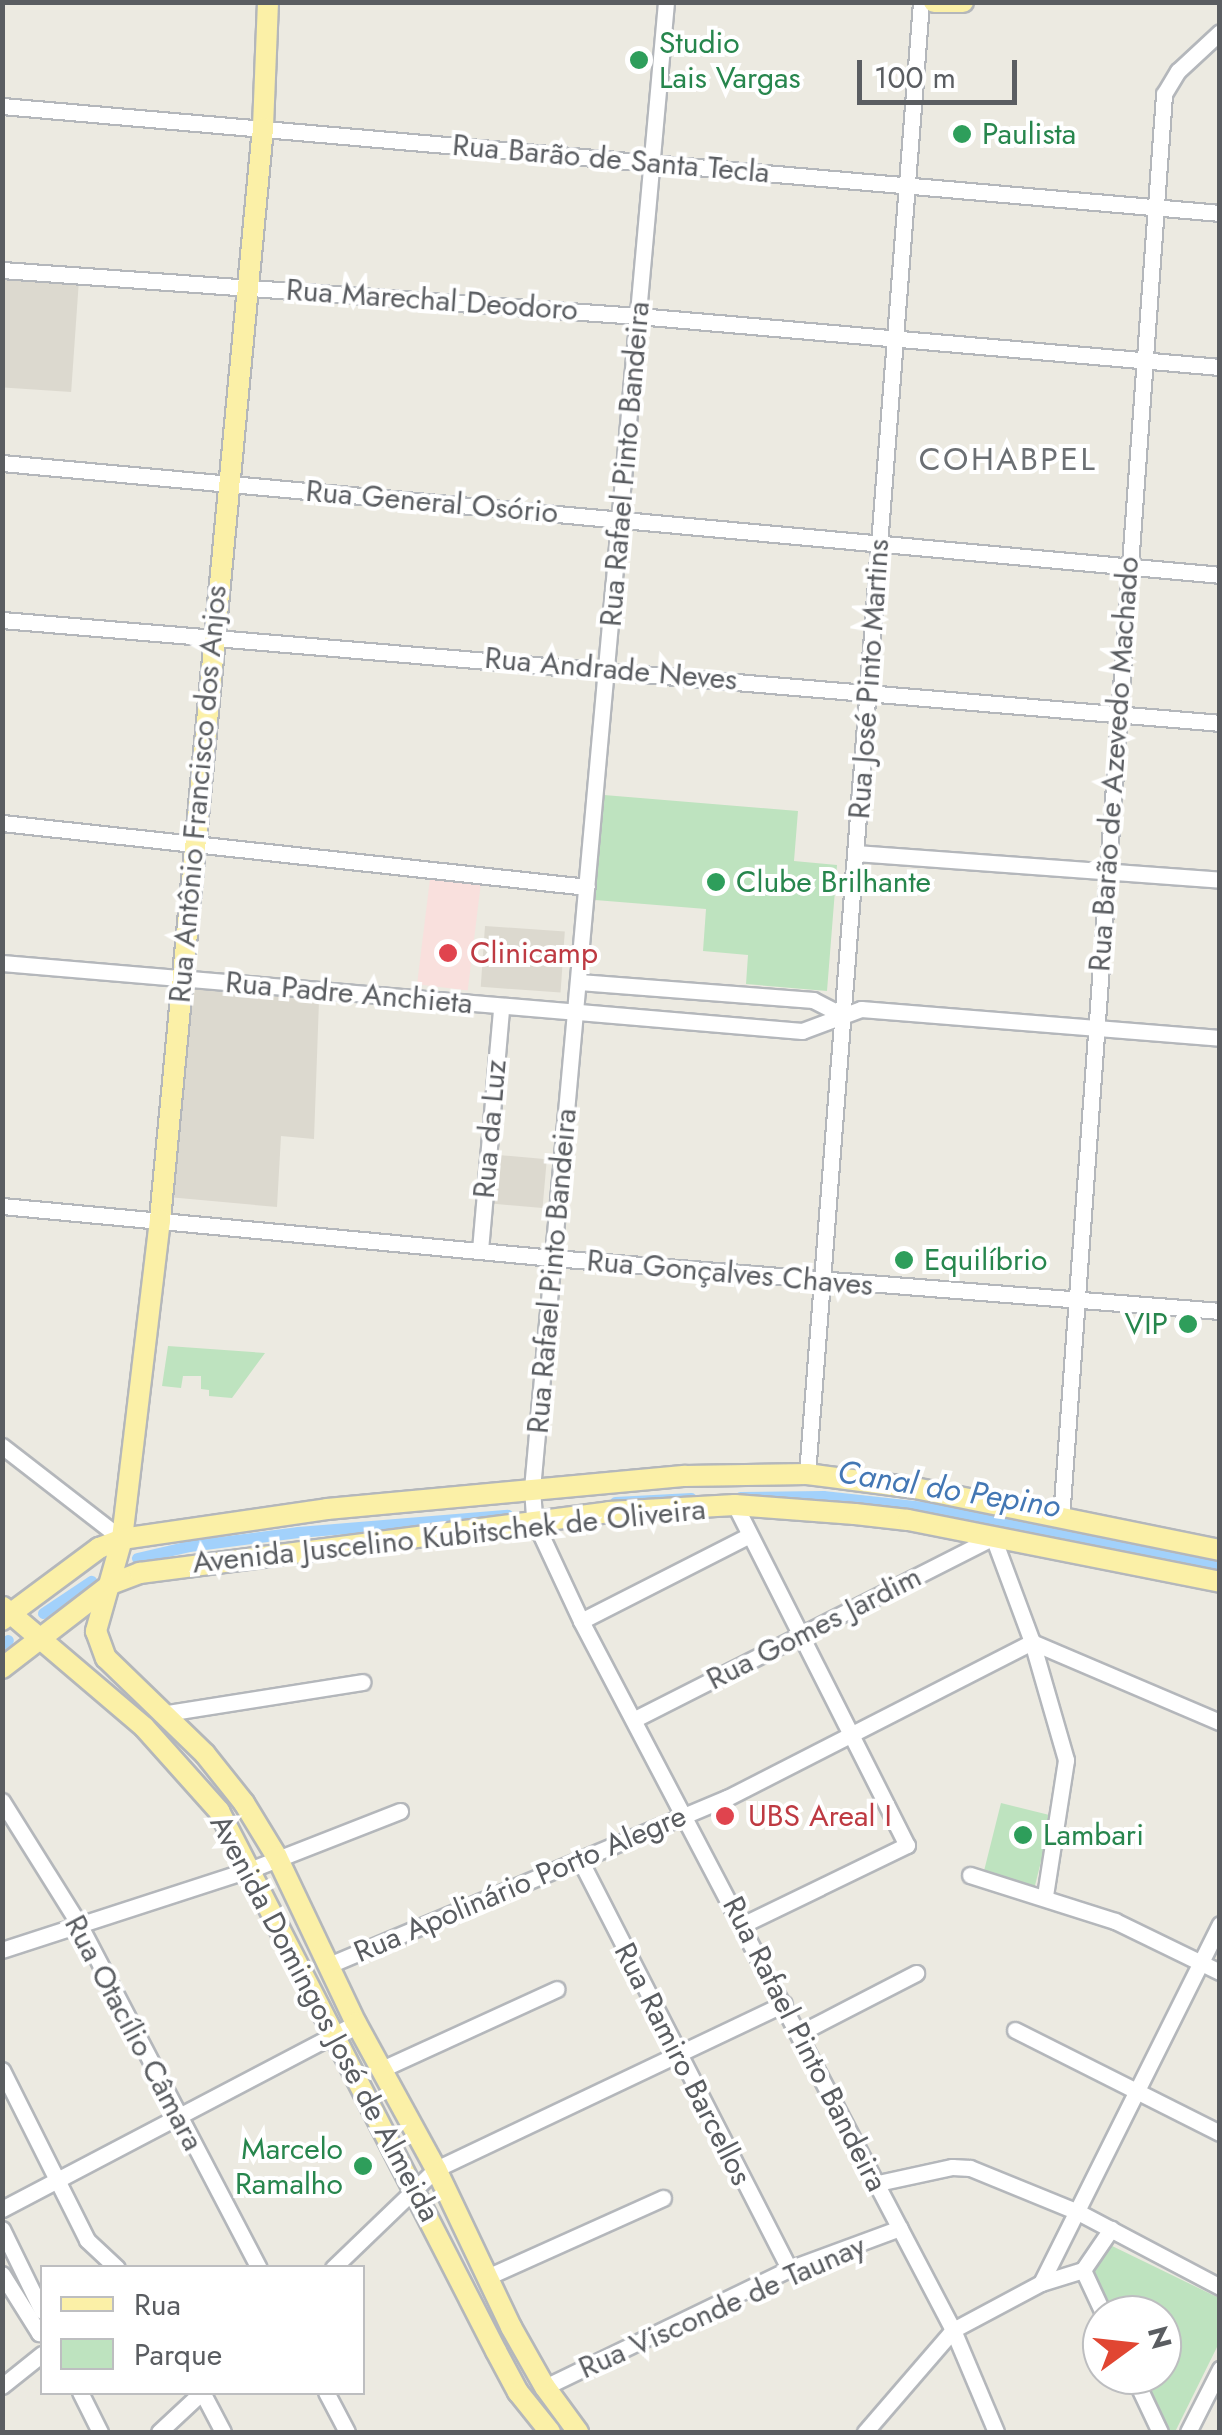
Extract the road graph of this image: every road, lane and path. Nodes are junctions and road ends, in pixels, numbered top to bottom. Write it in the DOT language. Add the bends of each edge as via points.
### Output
graph roads {
  1 [pos="268,2"];
  2 [pos="666,2"];
  3 [pos="963,2"];
  4 [pos="933,5"];
  5 [pos="1220,32"];
  6 [pos="2,106"];
  7 [pos="263,128"];
  8 [pos="651,164"];
  9 [pos="907,184"];
  10 [pos="1154,208"];
  11 [pos="1220,214"];
  12 [pos="2,270"];
  13 [pos="246,286"];
  14 [pos="638,316"];
  15 [pos="895,338"];
  16 [pos="1142,361"];
  17 [pos="1220,367"];
  18 [pos="2,463"];
  19 [pos="228,484"];
  20 [pos="620,518"];
  21 [pos="879,544"];
  22 [pos="1128,568"];
  23 [pos="1220,575"];
  24 [pos="2,620"];
  25 [pos="213,636"];
  26 [pos="608,668"];
  27 [pos="868,693"];
  28 [pos="1117,716"];
  29 [pos="1220,723"];
  30 [pos="2,823"];
  31 [pos="194,844"];
  32 [pos="856,853"];
  33 [pos="1107,872"];
  34 [pos="1220,880"];
  35 [pos="587,887"];
  36 [pos="2,964"];
  37 [pos="181,978"];
  38 [pos="579,982"];
  39 [pos="813,1000"];
  40 [pos="501,1008"];
  41 [pos="576,1012"];
  42 [pos="835,1019"];
  43 [pos="1096,1028"];
  44 [pos="811,1031"];
  45 [pos="1220,1038"];
  46 [pos="2,1206"];
  47 [pos="160,1220"];
  48 [pos="480,1250"];
  49 [pos="553,1258"];
  50 [pos="823,1281"];
  51 [pos="1076,1303"];
  52 [pos="1220,1311"];
  53 [pos="2,1446"];
  54 [pos="808,1474"];
  55 [pos="532,1488"];
  56 [pos="735,1504"];
  57 [pos="911,1504"];
  58 [pos="1061,1518"];
  59 [pos="534,1520"];
  60 [pos="748,1536"];
  61 [pos="994,1537"];
  62 [pos="122,1539"];
  63 [pos="1220,1550"];
  64 [pos="1220,1582"];
  65 [pos="111,1584"];
  66 [pos="5,1613"];
  67 [pos="581,1621"];
  68 [pos="797,1636"];
  69 [pos="42,1639"];
  70 [pos="1032,1642"];
  71 [pos="2,1668"];
  72 [pos="362,1682"];
  73 [pos="161,1714"];
  74 [pos="634,1719"];
  75 [pos="1220,1722"];
  76 [pos="850,1736"];
  77 [pos="2,1801"];
  78 [pos="400,1811"];
  79 [pos="683,1813"];
  80 [pos="276,1857"];
  81 [pos="579,1858"];
  82 [pos="252,1869"];
  83 [pos="970,1875"];
  84 [pos="1046,1896"];
  85 [pos="79,1924"];
  86 [pos="744,1924"];
  87 [pos="1220,1924"];
  88 [pos="2,1950"];
  89 [pos="1202,1963"];
  90 [pos="330,1965"];
  91 [pos="1220,1972"];
  92 [pos="916,1973"];
  93 [pos="557,1988"];
  94 [pos="784,2004"];
  95 [pos="356,2023"];
  96 [pos="1016,2030"];
  97 [pos="798,2034"];
  98 [pos="336,2035"];
  99 [pos="677,2054"];
  100 [pos="382,2069"];
  101 [pos="2,2070"];
  102 [pos="1134,2090"];
  103 [pos="178,2118"];
  104 [pos="1220,2133"];
  105 [pos="436,2169"];
  106 [pos="57,2181"];
  107 [pos="878,2183"];
  108 [pos="416,2189"];
  109 [pos="663,2198"];
  110 [pos="2,2209"];
  111 [pos="1078,2212"];
  112 [pos="900,2228"];
  113 [pos="2,2229"];
  114 [pos="1111,2229"];
  115 [pos="6,2247"];
  116 [pos="114,2265"];
  117 [pos="257,2265"];
  118 [pos="336,2265"];
  119 [pos="789,2269"];
  120 [pos="1083,2270"];
  121 [pos="2,2274"];
  122 [pos="487,2277"];
  123 [pos="1042,2283"];
  124 [pos="1220,2287"];
  125 [pos="1095,2295"];
  126 [pos="40,2307"];
  127 [pos="953,2330"];
  128 [pos="40,2332"];
  129 [pos="40,2356"];
  130 [pos="1220,2369"];
  131 [pos="2,2386"];
  132 [pos="546,2387"];
  133 [pos="82,2395"];
  134 [pos="199,2395"];
  135 [pos="204,2395"];
  136 [pos="328,2395"];
  137 [pos="1142,2395"];
  138 [pos="100,2432"];
  139 [pos="159,2432"];
  140 [pos="223,2432"];
  141 [pos="347,2432"];
  142 [pos="550,2432"];
  143 [pos="578,2432"];
  144 [pos="866,2432"];
  145 [pos="996,2432"];
  146 [pos="1160,2432"];
  147 [pos="1188,2432"];
  1 -- 7 [label="main road, Rua Antônio Francisco dos Anjos"];
  2 -- 8 [label="street, Rua Rafael Pinto Bandeira"];
  3 -- 4 [label="main road"];
  4 -- 9 [label="street, Rua José Pinto Martins"];
  5 -- 10 [label="street, Rua Barão de Azevedo Machado" via="1178,70 1164,94"];
  6 -- 7 [label="street, Rua Barão de Santa Tecla"];
  7 -- 8 [label="street, Rua Barão de Santa Tecla"];
  7 -- 13 [label="main road, Rua Antônio Francisco dos Anjos"];
  8 -- 9 [label="street, Rua Barão de Santa Tecla"];
  8 -- 14 [label="street, Rua Rafael Pinto Bandeira"];
  9 -- 10 [label="street, Rua Barão de Santa Tecla"];
  9 -- 15 [label="street, Rua José Pinto Martins"];
  10 -- 11 [label="street, Rua Barão de Santa Tecla"];
  10 -- 16 [label="street, Rua Barão de Azevedo Machado"];
  12 -- 13 [label="street, Rua Marechal Deodoro"];
  13 -- 14 [label="street, Rua Marechal Deodoro"];
  13 -- 19 [label="main road, Rua Antônio Francisco dos Anjos"];
  14 -- 15 [label="street, Rua Marechal Deodoro"];
  14 -- 20 [label="street, Rua Rafael Pinto Bandeira"];
  15 -- 16 [label="street, Rua Marechal Deodoro"];
  15 -- 21 [label="street, Rua José Pinto Martins"];
  16 -- 17 [label="street, Rua Marechal Deodoro"];
  16 -- 22 [label="street, Rua Barão de Azevedo Machado"];
  18 -- 19 [label="street, Rua General Osório"];
  19 -- 20 [label="street, Rua General Osório"];
  19 -- 25 [label="main road, Rua Antônio Francisco dos Anjos"];
  20 -- 21 [label="street, Rua General Osório"];
  20 -- 26 [label="street, Rua Rafael Pinto Bandeira"];
  21 -- 22 [label="street, Rua General Osório"];
  21 -- 27 [label="street, Rua José Pinto Martins"];
  22 -- 23 [label="street, Rua General Osório"];
  22 -- 28 [label="street, Rua Barão de Azevedo Machado"];
  24 -- 25 [label="street, Rua Andrade Neves"];
  25 -- 26 [label="street, Rua Andrade Neves"];
  25 -- 31 [label="main road, Rua Antônio Francisco dos Anjos"];
  26 -- 27 [label="street, Rua Andrade Neves"];
  26 -- 35 [label="street, Rua Rafael Pinto Bandeira"];
  27 -- 28 [label="street, Rua Andrade Neves"];
  27 -- 32 [label="street, Rua José Pinto Martins"];
  28 -- 29 [label="street, Rua Andrade Neves"];
  28 -- 33 [label="street, Rua Barão de Azevedo Machado"];
  30 -- 31 [label="street"];
  31 -- 35 [label="street"];
  31 -- 37 [label="main road, Rua Antônio Francisco dos Anjos"];
  32 -- 33 [label="street"];
  32 -- 42 [label="street, Rua José Pinto Martins"];
  33 -- 34 [label="street"];
  33 -- 43 [label="street, Rua Barão de Azevedo Machado"];
  35 -- 38 [label="street, Rua Rafael Pinto Bandeira"];
  36 -- 37 [label="street, Rua Padre Anchieta"];
  37 -- 40 [label="street, Rua Padre Anchieta"];
  37 -- 47 [label="main road, Rua Antônio Francisco dos Anjos"];
  38 -- 39 [label="street"];
  38 -- 41 [label="street, Rua Rafael Pinto Bandeira"];
  39 -- 42 [label="street"];
  39 -- 44 [label="street" via="820,1019"];
  40 -- 41 [label="street, Rua Padre Anchieta"];
  40 -- 48 [label="street, Rua da Luz"];
  41 -- 44 [label="street, Rua Padre Anchieta"];
  41 -- 49 [label="street, Rua Rafael Pinto Bandeira"];
  42 -- 43 [label="street" via="861,1009"];
  42 -- 44 [label="street"];
  42 -- 50 [label="street, Rua José Pinto Martins"];
  43 -- 45 [label="street"];
  43 -- 51 [label="street, Rua Barão de Azevedo Machado"];
  46 -- 47 [label="street, Rua Gonçalves Chaves"];
  47 -- 48 [label="street, Rua Gonçalves Chaves"];
  47 -- 62 [label="main road, Rua Antônio Francisco dos Anjos"];
  48 -- 49 [label="street, Rua Gonçalves Chaves"];
  49 -- 50 [label="street, Rua Gonçalves Chaves"];
  49 -- 55 [label="street, Rua Rafael Pinto Bandeira"];
  50 -- 51 [label="street, Rua Gonçalves Chaves"];
  50 -- 54 [label="street, Rua José Pinto Martins"];
  51 -- 52 [label="street, Rua Gonçalves Chaves"];
  51 -- 58 [label="street, Rua Barão de Azevedo Machado"];
  53 -- 62 [label="street"];
  54 -- 55 [label="main road, Avenida Juscelino Kubitschek de Oliveira"];
  54 -- 57 [label="main road, Avenida Juscelino Kubitschek de Oliveira"];
  55 -- 59 [label="street, Rua Rafael Pinto Bandeira"];
  55 -- 62 [label="main road, Avenida Juscelino Kubitschek de Oliveira" via="327,1508"];
  56 -- 57 [label="main road, Avenida Juscelino Kubitschek de Oliveira"];
  56 -- 59 [label="main road, Avenida Juscelino Kubitschek de Oliveira"];
  56 -- 60 [label="street"];
  57 -- 58 [label="main road, Avenida Juscelino Kubitschek de Oliveira"];
  57 -- 61 [label="main road, Avenida Juscelino Kubitschek de Oliveira"];
  58 -- 63 [label="main road, Avenida Juscelino Kubitschek de Oliveira"];
  59 -- 65 [label="main road, Avenida Juscelino Kubitschek de Oliveira" via="161,1568"];
  59 -- 67 [label="street, Rua Rafael Pinto Bandeira"];
  60 -- 67 [label="street"];
  60 -- 68 [label="street"];
  61 -- 64 [label="main road, Avenida Juscelino Kubitschek de Oliveira"];
  61 -- 68 [label="street, Rua Gomes Jardim"];
  61 -- 70 [label="street"];
  62 -- 65 [label="main road, Rua Antônio Francisco dos Anjos"];
  62 -- 66 [label="main road, Avenida Juscelino Kubitschek de Oliveira"];
  65 -- 69 [label="main road, Avenida Juscelino Kubitschek de Oliveira"];
  65 -- 73 [label="main road, Avenida Domingos José de Almeida" via="98,1621 99,1645"];
  66 -- 69 [label="main road, Avenida Domingos José de Almeida"];
  67 -- 74 [label="street, Rua Rafael Pinto Bandeira"];
  68 -- 74 [label="street, Rua Gomes Jardim"];
  68 -- 76 [label="street"];
  69 -- 71 [label="main road, Avenida Juscelino Kubitschek de Oliveira"];
  69 -- 82 [label="main road, Avenida Domingos José de Almeida" via="194,1778"];
  70 -- 75 [label="street"];
  70 -- 76 [label="street, Rua Apolinário Porto Alegre"];
  70 -- 84 [label="street" via="1066,1760"];
  72 -- 73 [label="street"];
  73 -- 80 [label="main road, Avenida Domingos José de Almeida" via="224,1777"];
  74 -- 79 [label="street, Rua Rafael Pinto Bandeira"];
  76 -- 79 [label="street, Rua Apolinário Porto Alegre"];
  76 -- 86 [label="street" via="907,1845"];
  77 -- 85 [label="street, Rua Otacílio Câmara"];
  78 -- 80 [label="street"];
  79 -- 81 [label="street, Rua Apolinário Porto Alegre"];
  79 -- 86 [label="street, Rua Rafael Pinto Bandeira"];
  80 -- 82 [label="street"];
  80 -- 90 [label="main road, Avenida Domingos José de Almeida"];
  81 -- 90 [label="street, Rua Apolinário Porto Alegre"];
  81 -- 99 [label="street, Rua Ramiro Barcellos"];
  82 -- 85 [label="street"];
  82 -- 98 [label="main road, Avenida Domingos José de Almeida"];
  83 -- 84 [label="street"];
  84 -- 89 [label="street"];
  85 -- 88 [label="street"];
  85 -- 103 [label="street, Rua Otacílio Câmara"];
  86 -- 94 [label="street, Rua Rafael Pinto Bandeira"];
  87 -- 89 [label="street"];
  89 -- 91 [label="street"];
  89 -- 102 [label="street"];
  90 -- 95 [label="main road, Avenida Domingos José de Almeida"];
  92 -- 97 [label="street"];
  93 -- 100 [label="street"];
  94 -- 97 [label="street, Rua Rafael Pinto Bandeira"];
  94 -- 99 [label="street"];
  95 -- 98 [label="street"];
  95 -- 100 [label="main road, Avenida Domingos José de Almeida"];
  96 -- 102 [label="street"];
  97 -- 107 [label="street, Rua Rafael Pinto Bandeira"];
  98 -- 103 [label="street"];
  98 -- 108 [label="main road, Avenida Domingos José de Almeida"];
  99 -- 105 [label="street"];
  99 -- 119 [label="street, Rua Ramiro Barcellos"];
  100 -- 105 [label="main road, Avenida Domingos José de Almeida"];
  101 -- 106 [label="street"];
  102 -- 104 [label="street"];
  102 -- 111 [label="street"];
  103 -- 106 [label="street"];
  103 -- 117 [label="street, Rua Otacílio Câmara"];
  105 -- 108 [label="street"];
  105 -- 122 [label="main road, Avenida Domingos José de Almeida"];
  106 -- 110 [label="street"];
  106 -- 116 [label="street" via="87,2240"];
  107 -- 111 [label="street" via="970,2168"];
  107 -- 112 [label="street, Rua Rafael Pinto Bandeira"];
  108 -- 118 [label="street"];
  108 -- 142 [label="main road, Avenida Domingos José de Almeida" via="496,2351"];
  109 -- 122 [label="street"];
  111 -- 114 [label="street"];
  111 -- 123 [label="street"];
  112 -- 119 [label="street, Rua Visconde de Taunay"];
  112 -- 127 [label="street, Rua Rafael Pinto Bandeira"];
  113 -- 115 [label="street"];
  114 -- 120 [label="street"];
  114 -- 124 [label="street"];
  115 -- 126 [label="street"];
  119 -- 132 [label="street, Rua Visconde de Taunay"];
  120 -- 123 [label="street"];
  120 -- 125 [label="street"];
  121 -- 128 [label="street"];
  122 -- 132 [label="main road, Avenida Domingos José de Almeida"];
  123 -- 127 [label="street"];
  127 -- 144 [label="street"];
  127 -- 145 [label="street, Rua Rafael Pinto Bandeira"];
  129 -- 131 [label="street"];
  130 -- 147 [label="street"];
  132 -- 143 [label="main road, Avenida Domingos José de Almeida"];
  133 -- 138 [label="street"];
  134 -- 139 [label="street"];
  135 -- 140 [label="street"];
  136 -- 141 [label="street"];
  137 -- 146 [label="street"];
}
